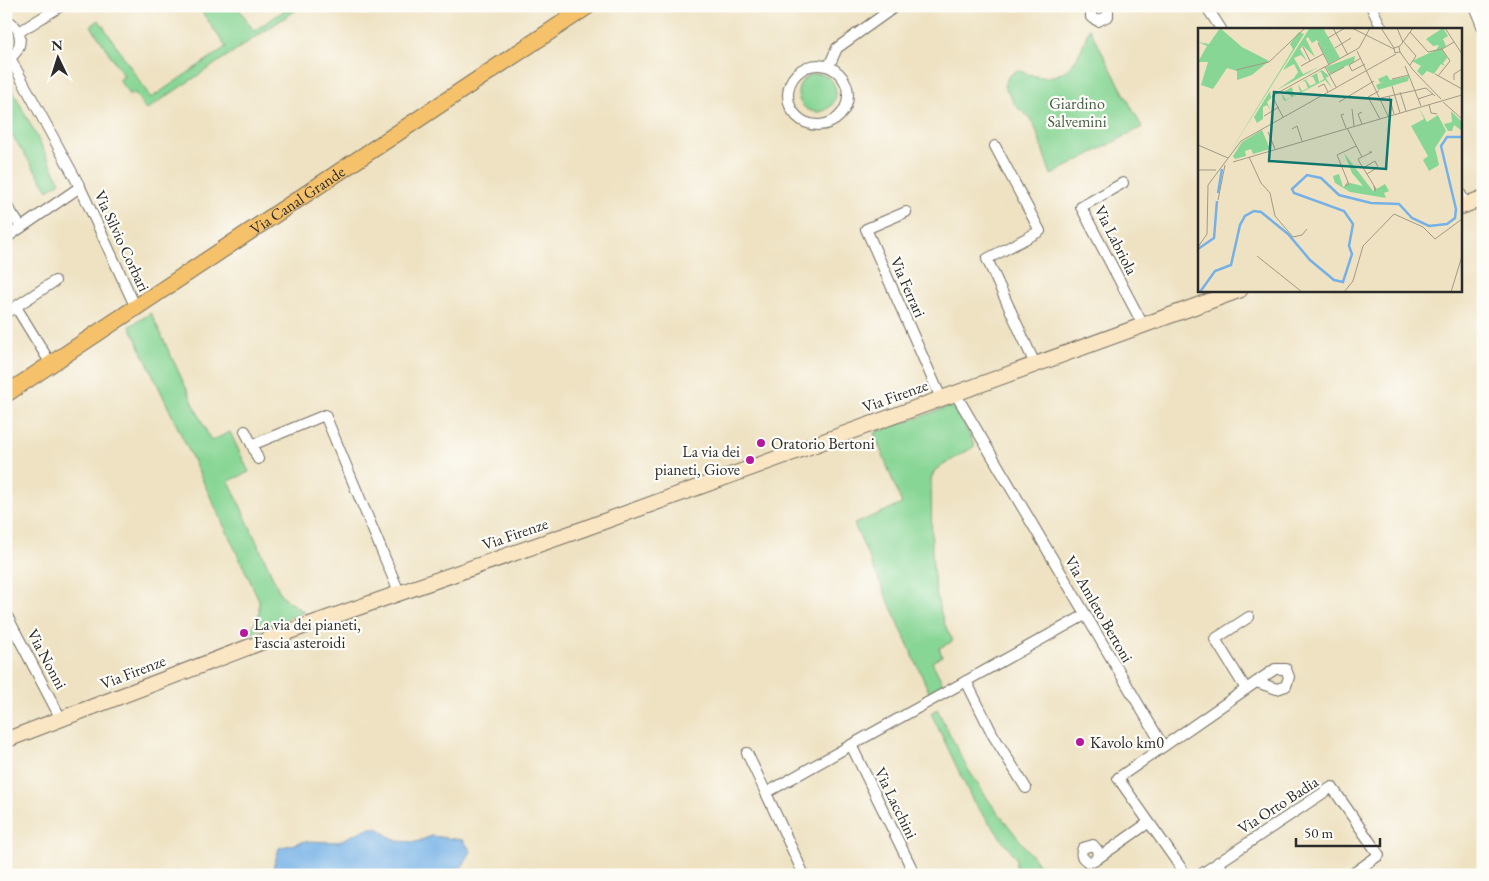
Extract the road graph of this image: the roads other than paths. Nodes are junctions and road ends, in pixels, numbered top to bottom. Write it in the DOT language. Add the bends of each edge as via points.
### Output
graph roads {
  1 [pos="61,6"];
  2 [pos="588,6"];
  3 [pos="896,6"];
  4 [pos="1091,6"];
  5 [pos="1206,6"];
  6 [pos="1371,6"];
  7 [pos="1474,6"];
  8 [pos="1111,8"];
  9 [pos="6,20"];
  10 [pos="1221,28"];
  11 [pos="1382,28"];
  12 [pos="1483,28"];
  13 [pos="19,32"];
  14 [pos="8,59"];
  15 [pos="829,66"];
  16 [pos="995,146"];
  17 [pos="1123,183"];
  18 [pos="80,187"];
  19 [pos="1483,198"];
  20 [pos="1462,202"];
  21 [pos="6,205"];
  22 [pos="906,212"];
  23 [pos="21,227"];
  24 [pos="6,238"];
  25 [pos="55,281"];
  26 [pos="1237,291"];
  27 [pos="16,307"];
  28 [pos="136,308"];
  29 [pos="6,313"];
  30 [pos="1143,325"];
  31 [pos="51,364"];
  32 [pos="1036,364"];
  33 [pos="6,394"];
  34 [pos="948,395"];
  35 [pos="245,431"];
  36 [pos="252,445"];
  37 [pos="258,459"];
  38 [pos="399,592"];
  39 [pos="6,614"];
  40 [pos="1085,614"];
  41 [pos="1249,616"];
  42 [pos="966,681"];
  43 [pos="1256,682"];
  44 [pos="1246,689"];
  45 [pos="62,719"];
  46 [pos="6,740"];
  47 [pos="851,745"];
  48 [pos="1163,746"];
  49 [pos="747,753"];
  50 [pos="1026,788"];
  51 [pos="766,793"];
  52 [pos="1148,823"];
  53 [pos="1097,857"];
  54 [pos="1218,862"];
  55 [pos="804,875"];
  56 [pos="915,875"];
  57 [pos="1186,875"];
  58 [pos="1200,875"];
  59 [pos="1226,875"];
  60 [pos="1351,875"];
  1 -- 13 [label="street"];
  2 -- 28 [label="main road, Via Canal Grande"];
  3 -- 15 [label="street" via="837,48"];
  4 -- 8 [label="street" via="1091,17 1098,21 1106,18"];
  5 -- 10 [label="street"];
  6 -- 11 [label="street"];
  7 -- 12 [label="street"];
  9 -- 13 [label="street"];
  13 -- 14 [label="street, Via Silvio Corbari" via="18,49"];
  14 -- 18 [label="street, Via Silvio Corbari"];
  15 -- 15 [label="street" via="809,66 793,78 788,88 791,109 806,123 816,125 834,121 846,106 848,87 844,78"];
  16 -- 32 [label="street" via="1040,231 988,259"];
  17 -- 30 [label="street, Via Labriola" via="1081,207"];
  18 -- 23 [label="street, Via Silvio Corbari"];
  18 -- 28 [label="street, Via Silvio Corbari"];
  19 -- 20 [label="street"];
  21 -- 23 [label="street"];
  22 -- 34 [label="street, Via Ferrari" via="866,229"];
  23 -- 24 [label="street, Via Silvio Corbari"];
  25 -- 27 [label="street"];
  26 -- 30 [label="street, Via Firenze"];
  27 -- 29 [label="street"];
  27 -- 31 [label="street"];
  28 -- 31 [label="main road, Via Canal Grande"];
  30 -- 32 [label="street, Via Firenze"];
  31 -- 33 [label="main road, Via Canal Grande"];
  32 -- 34 [label="street, Via Firenze"];
  34 -- 38 [label="street, Via Firenze"];
  34 -- 40 [label="street, Via Amleto Bertoni"];
  35 -- 36 [label="street"];
  36 -- 37 [label="street"];
  36 -- 38 [label="street" via="325,415"];
  38 -- 45 [label="street, Via Firenze"];
  39 -- 45 [label="street, Via Nonni"];
  40 -- 42 [label="street"];
  40 -- 48 [label="street, Via Amleto Bertoni"];
  41 -- 44 [label="street" via="1215,639"];
  42 -- 47 [label="street"];
  42 -- 50 [label="street" via="993,735"];
  43 -- 44 [label="street"];
  44 -- 48 [label="street"];
  45 -- 46 [label="street, Via Firenze"];
  47 -- 51 [label="street"];
  47 -- 56 [label="street, Via Lacchini"];
  48 -- 52 [label="street" via="1118,778"];
  49 -- 51 [label="street"];
  51 -- 55 [label="street"];
  52 -- 53 [label="street"];
  52 -- 57 [label="street"];
  54 -- 58 [label="street, Via Orto Badia"];
  54 -- 59 [label="street"];
  54 -- 60 [label="street, Via Orto Badia" via="1332,787 1379,855"];
}
